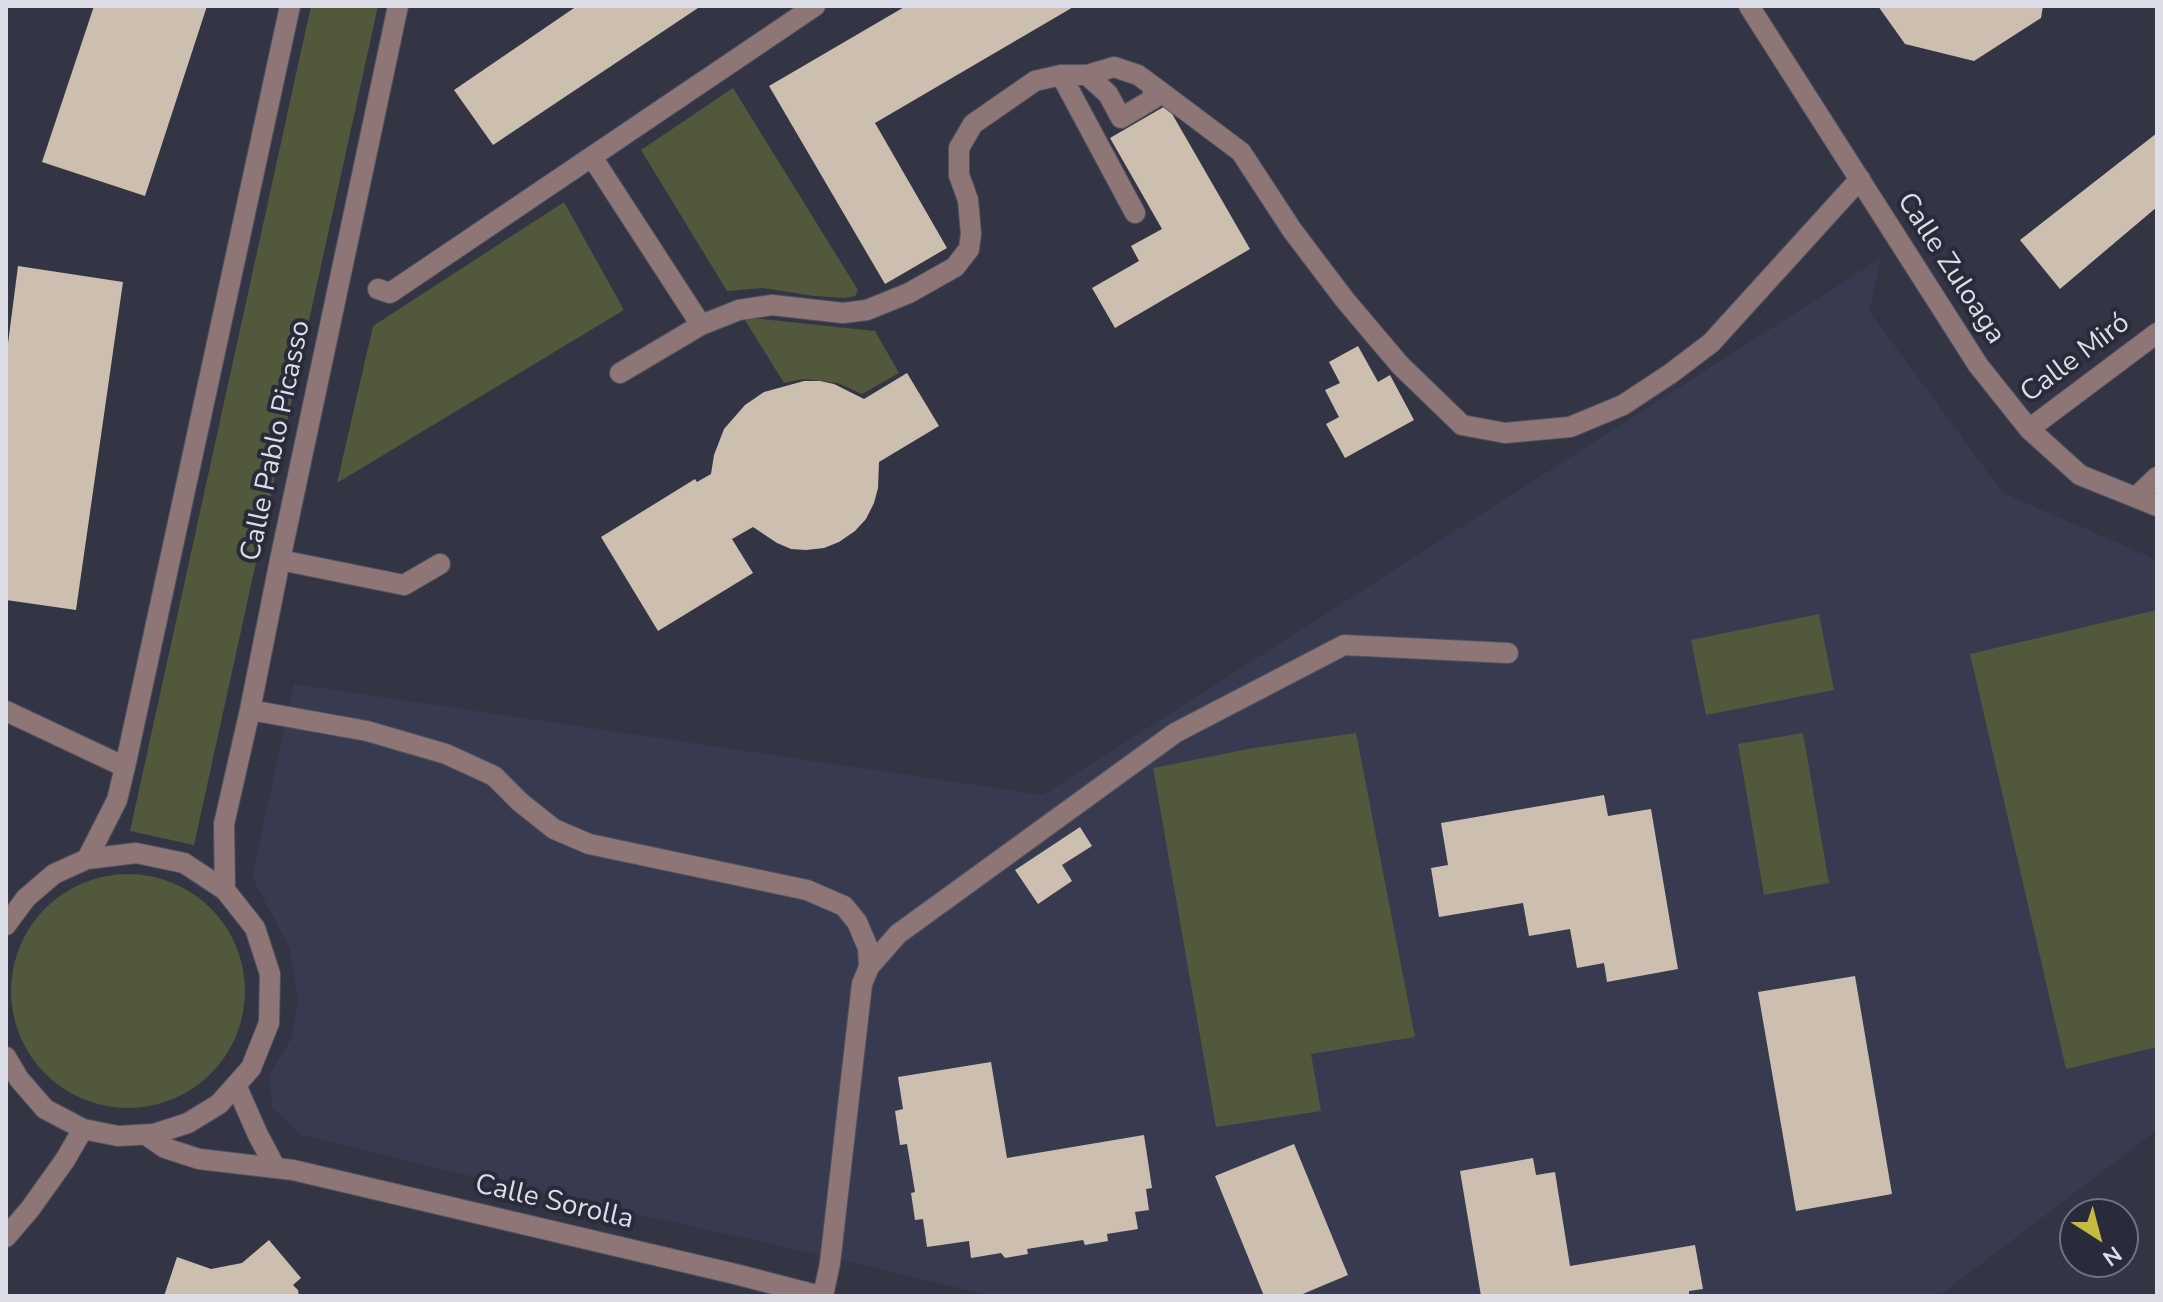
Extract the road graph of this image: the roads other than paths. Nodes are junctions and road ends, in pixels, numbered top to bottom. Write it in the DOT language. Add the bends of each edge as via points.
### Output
graph roads {
  1 [pos="290,6"];
  2 [pos="398,6"];
  3 [pos="815,6"];
  4 [pos="1749,6"];
  5 [pos="1061,75"];
  6 [pos="1087,75"];
  7 [pos="1153,86"];
  8 [pos="592,157"];
  9 [pos="1860,179"];
  10 [pos="1135,213"];
  11 [pos="378,289"];
  12 [pos="701,325"];
  13 [pos="2157,333"];
  14 [pos="620,373"];
  15 [pos="2029,429"];
  16 [pos="2157,477"];
  17 [pos="2136,497"];
  18 [pos="2157,506"];
  19 [pos="280,560"];
  20 [pos="440,564"];
  21 [pos="1508,653"];
  22 [pos="250,710"];
  23 [pos="6,711"];
  24 [pos="125,767"];
  25 [pos="87,859"];
  26 [pos="225,890"];
  27 [pos="6,925"];
  28 [pos="869,967"];
  29 [pos="6,1057"];
  30 [pos="236,1085"];
  31 [pos="83,1129"];
  32 [pos="146,1135"];
  33 [pos="275,1167"];
  34 [pos="6,1237"];
  35 [pos="821,1296"];
  1 -- 24 [label="street"];
  2 -- 19 [label="street, Calle Pablo Picasso"];
  3 -- 8 [label="street"];
  4 -- 9 [label="street, Calle Zuloaga"];
  5 -- 6 [label="street"];
  5 -- 10 [label="street"];
  5 -- 12 [label="street" via="1035,81 973,124 959,148 971,234 969,249 955,267 867,310 843,313 772,305 739,310"];
  6 -- 7 [label="street" via="1114,67"];
  6 -- 7 [label="street" via="1108,94 1121,118 1153,99"];
  7 -- 9 [label="street" via="1241,152 1292,230 1400,365 1462,425 1505,433 1570,427 1623,405 1670,374 1711,343"];
  8 -- 11 [label="street" via="390,293"];
  8 -- 12 [label="street"];
  9 -- 15 [label="street, Calle Zuloaga" via="1978,365"];
  12 -- 14 [label="street"];
  13 -- 15 [label="street, Calle Miró"];
  15 -- 17 [label="street, Calle Zuloaga" via="2080,475"];
  16 -- 17 [label="street"];
  17 -- 18 [label="street, Calle Zuloaga"];
  19 -- 20 [label="street" via="404,585"];
  19 -- 22 [label="street, Calle Pablo Picasso"];
  21 -- 28 [label="street" via="1344,645 1175,733 898,934"];
  22 -- 26 [label="street, Calle Pablo Picasso" via="224,824"];
  22 -- 28 [label="street" via="367,731 446,754 494,776 554,829 589,844 807,890 844,906 857,922"];
  23 -- 24 [label="street"];
  24 -- 25 [label="street" via="117,800"];
  25 -- 26 [label="street" via="136,853 184,863"];
  25 -- 27 [label="street" via="54,874"];
  26 -- 30 [label="street" via="255,928 270,974 269,1023 251,1068"];
  28 -- 35 [label="street" via="862,984 830,1263"];
  29 -- 31 [label="street" via="45,1109"];
  30 -- 32 [label="street" via="219,1104 188,1123"];
  30 -- 33 [label="street"];
  31 -- 32 [label="street"];
  31 -- 34 [label="street"];
  32 -- 33 [label="street, Calle Sorolla" via="165,1148 199,1159"];
  33 -- 35 [label="street, Calle Sorolla"];
}
